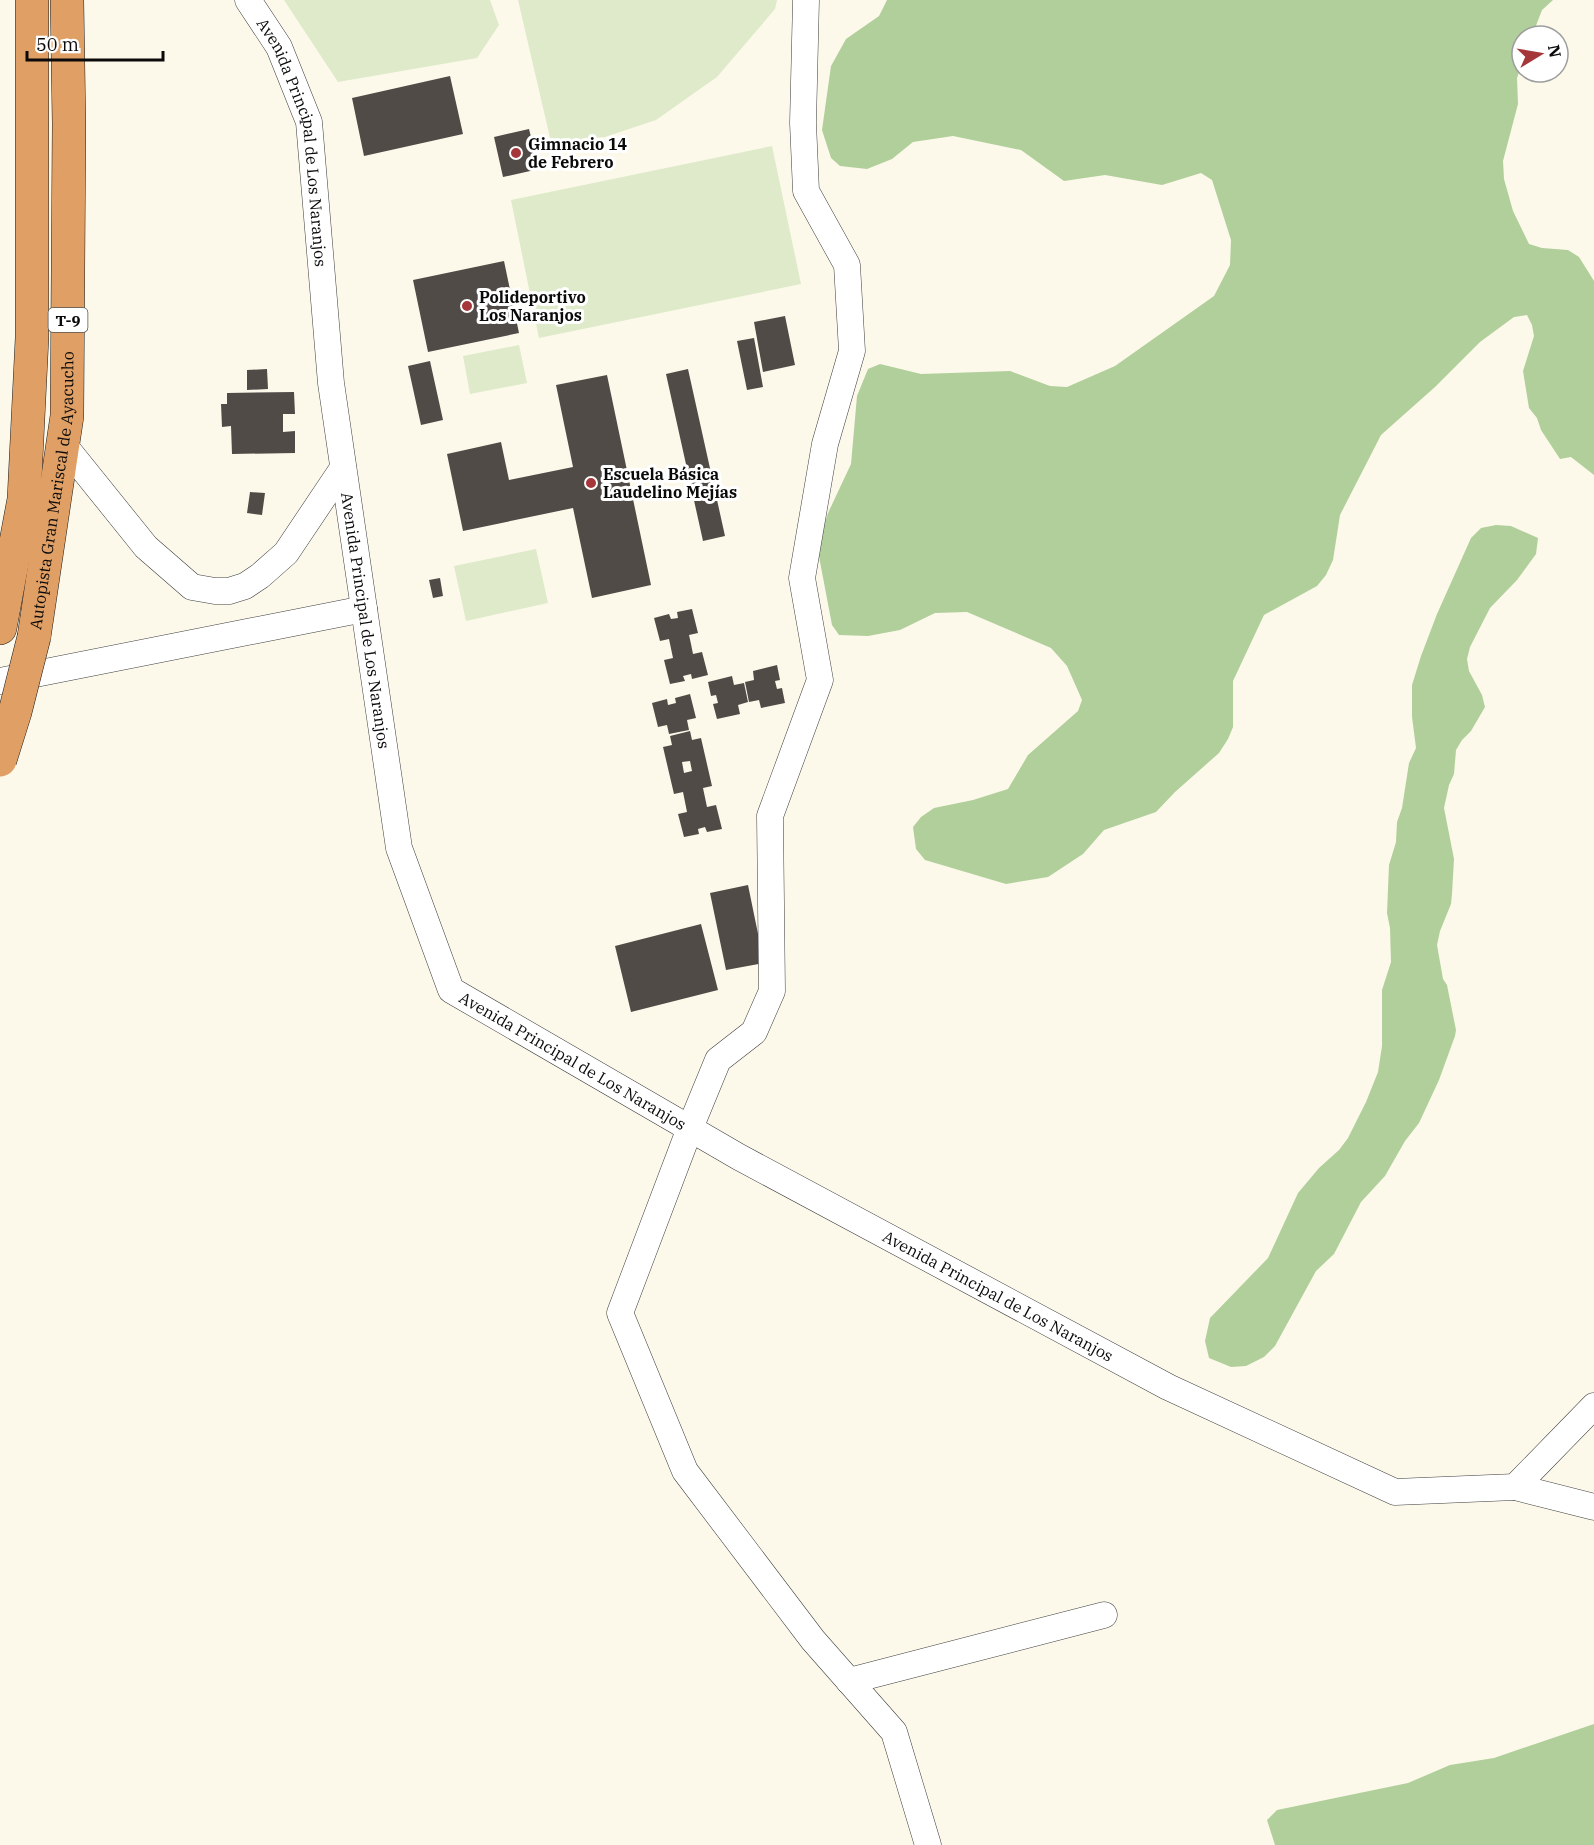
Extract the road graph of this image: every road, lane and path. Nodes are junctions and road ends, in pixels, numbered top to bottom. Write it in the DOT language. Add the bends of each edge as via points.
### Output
graph roads {
  1 [pos="32,0"];
  2 [pos="67,0"];
  3 [pos="248,0"];
  4 [pos="806,0"];
  5 [pos="63,444"];
  6 [pos="343,468"];
  7 [pos="364,609"];
  8 [pos="0,628"];
  9 [pos="0,681"];
  10 [pos="0,760"];
  11 [pos="690,1128"];
  12 [pos="1594,1406"];
  13 [pos="1515,1487"];
  14 [pos="1594,1507"];
  15 [pos="1104,1615"];
  16 [pos="849,1681"];
  17 [pos="928,1845"];
  1 -- 8 [label="highway, Autopista Gran Mariscal de Ayacucho / T-9" via="32,338 24,499"];
  2 -- 5 [label="highway, Autopista Gran Mariscal de Ayacucho / T-9" via="68,404"];
  3 -- 6 [label="street, Avenida Principal de Los Naranjos" via="279,47 309,122 331,383"];
  4 -- 11 [label="street" via="806,191 847,265 852,351 825,444 802,578 820,680 770,816 772,991 754,1032 718,1060"];
  5 -- 6 [label="street" via="146,547 192,587 215,591 246,586 286,553"];
  5 -- 10 [label="highway, Autopista Gran Mariscal de Ayacucho / T-9, bridge" via="34,637"];
  6 -- 7 [label="street, Avenida Principal de Los Naranjos"];
  7 -- 9 [label="street"];
  7 -- 11 [label="street, Avenida Principal de Los Naranjos" via="399,848 450,990"];
  11 -- 13 [label="street, Avenida Principal de Los Naranjos" via="1168,1387 1395,1492"];
  11 -- 16 [label="street" via="620,1313 685,1472 813,1640"];
  12 -- 13 [label="street"];
  13 -- 14 [label="street, Avenida Principal de Los Naranjos"];
  15 -- 16 [label="street"];
  16 -- 17 [label="street" via="894,1732"];
}
